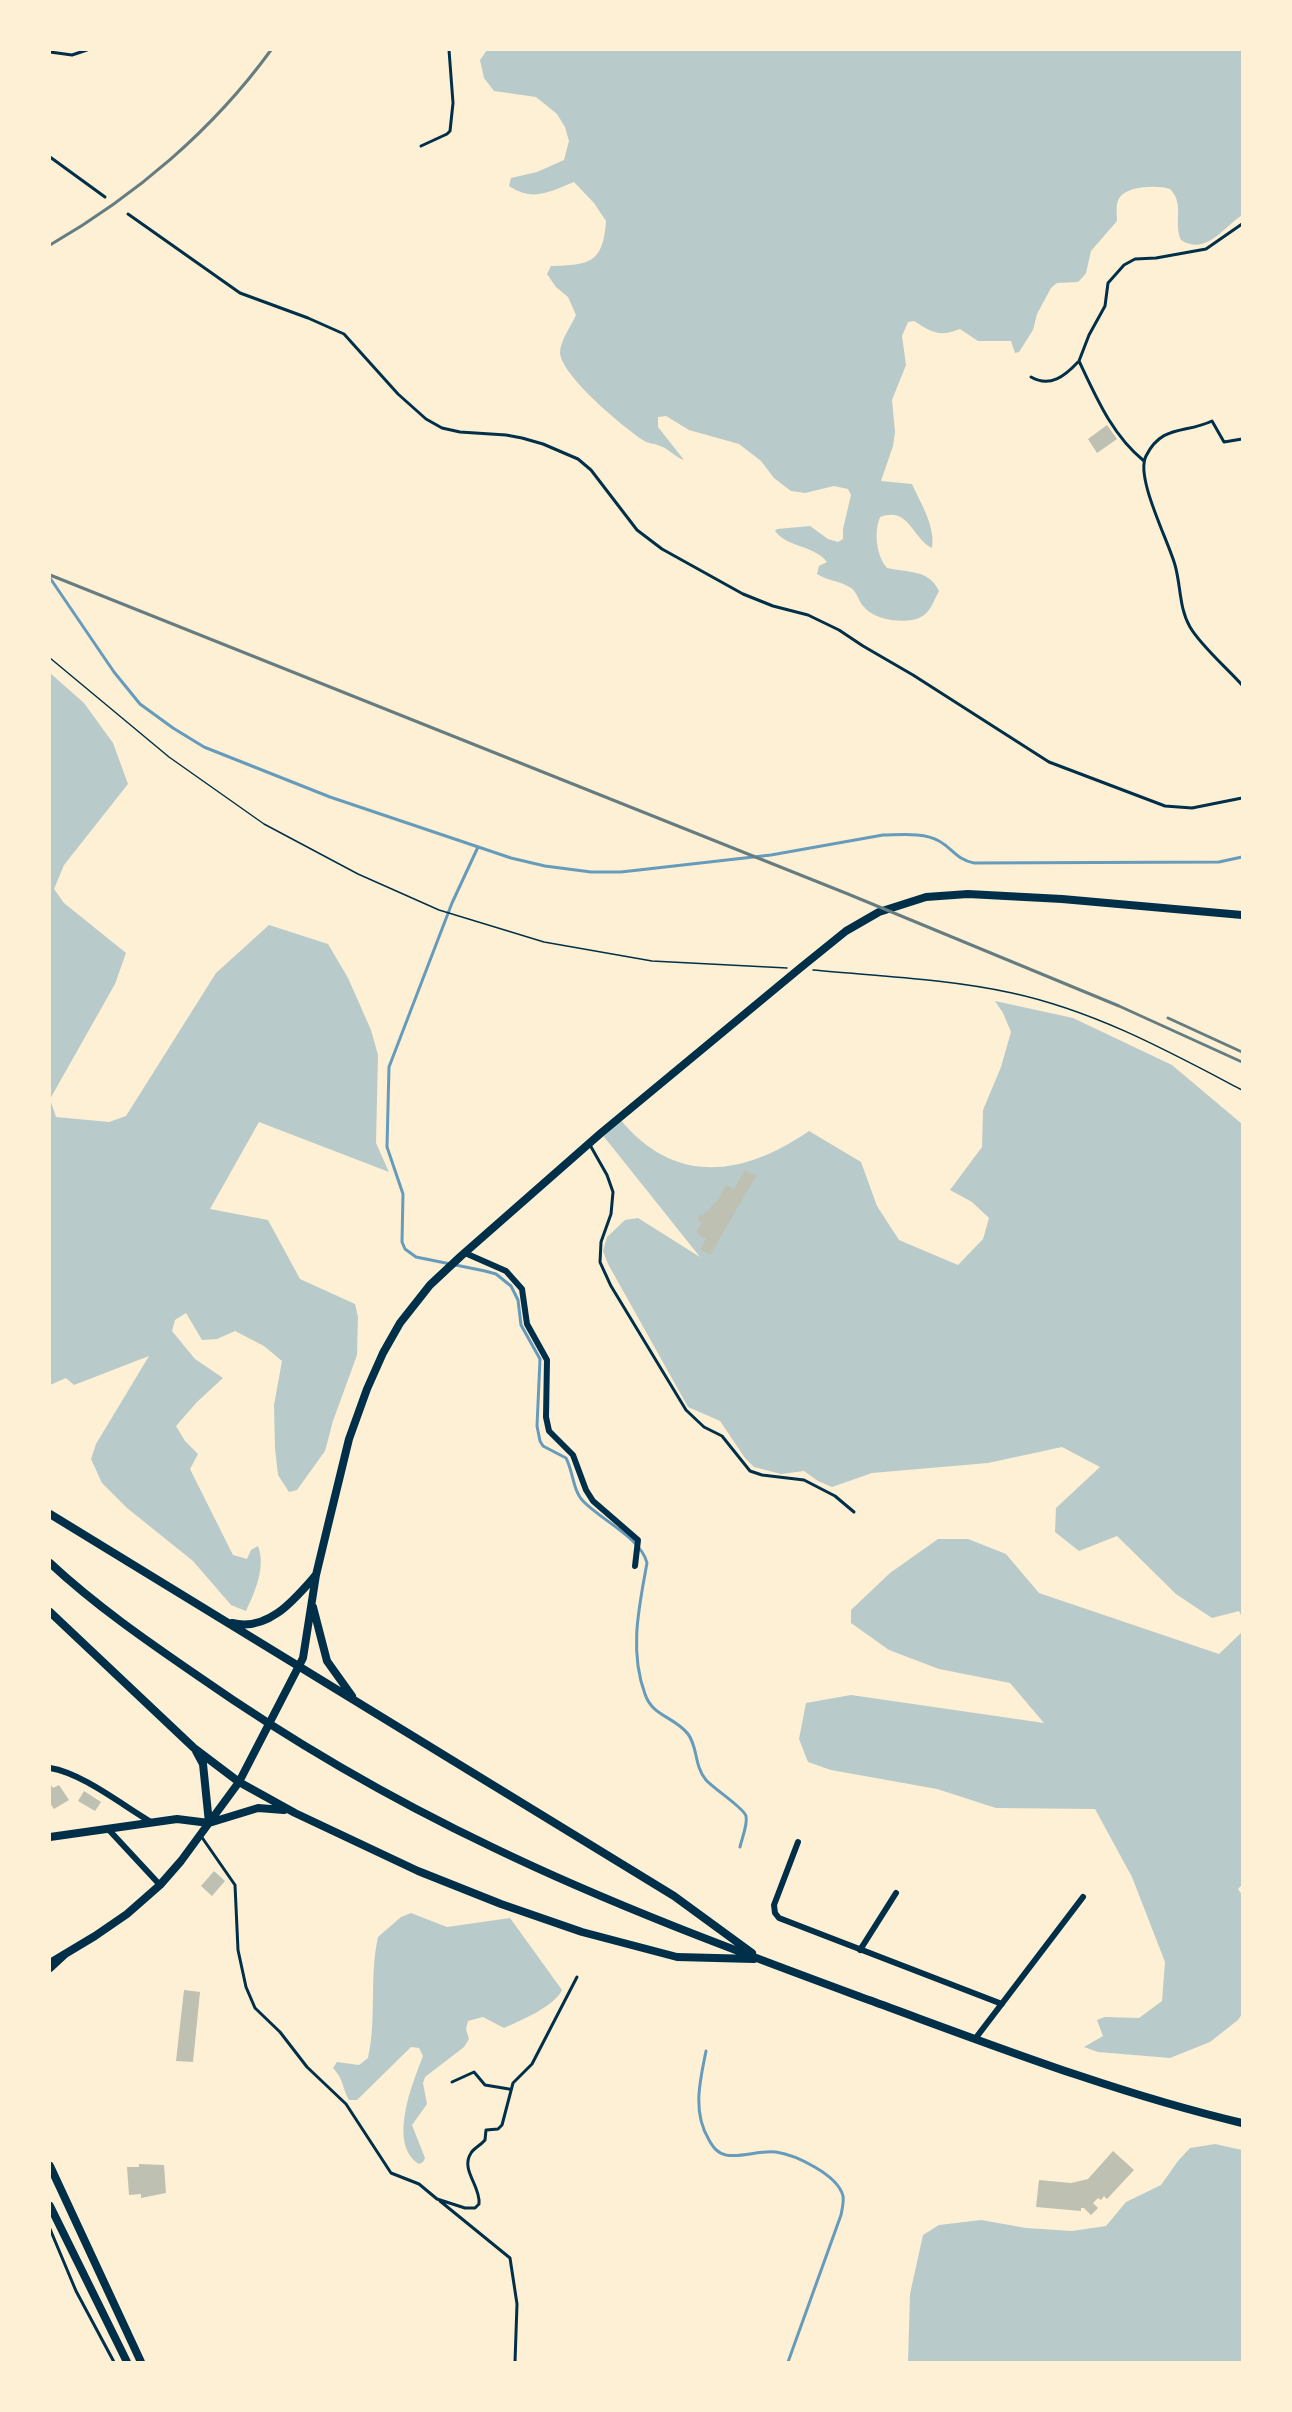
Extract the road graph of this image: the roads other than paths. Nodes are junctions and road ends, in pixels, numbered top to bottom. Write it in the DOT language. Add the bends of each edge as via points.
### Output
graph roads {
  1 [pos="87,50"];
  2 [pos="449,50"];
  3 [pos="50,52"];
  4 [pos="421,146"];
  5 [pos="50,157"];
  6 [pos="105,197"];
  7 [pos="128,214"];
  8 [pos="1242,224"];
  9 [pos="1079,361"];
  10 [pos="1031,377"];
  11 [pos="1242,439"];
  12 [pos="1144,461"];
  13 [pos="1242,685"];
  14 [pos="1242,798"];
  15 [pos="1242,915"];
  16 [pos="589,1143"];
  17 [pos="463,1254"];
  18 [pos="855,1512"];
  19 [pos="50,1514"];
  20 [pos="50,1563"];
  21 [pos="634,1566"];
  22 [pos="316,1575"];
  23 [pos="312,1603"];
  24 [pos="50,1612"];
  25 [pos="225,1621"];
  26 [pos="300,1666"];
  27 [pos="357,1702"];
  28 [pos="194,1748"];
  29 [pos="50,1768"];
  30 [pos="239,1782"];
  31 [pos="295,1813"];
  32 [pos="151,1823"];
  33 [pos="209,1823"];
  34 [pos="109,1830"];
  35 [pos="200,1835"];
  36 [pos="50,1837"];
  37 [pos="798,1842"];
  38 [pos="160,1885"];
  39 [pos="896,1893"];
  40 [pos="1083,1897"];
  41 [pos="860,1950"];
  42 [pos="64,1955"];
  43 [pos="760,1960"];
  44 [pos="50,1961"];
  45 [pos="50,1968"];
  46 [pos="577,1977"];
  47 [pos="1002,2004"];
  48 [pos="975,2039"];
  49 [pos="452,2082"];
  50 [pos="510,2090"];
  51 [pos="1242,2123"];
  52 [pos="50,2166"];
  53 [pos="437,2199"];
  54 [pos="68,2203"];
  55 [pos="51,2212"];
  56 [pos="50,2229"];
  57 [pos="114,2362"];
  58 [pos="127,2362"];
  59 [pos="141,2362"];
  60 [pos="515,2362"];
  1 -- 3 [label="lane" via="72,56"];
  2 -- 4 [label="lane" via="453,103 450,131"];
  5 -- 6 [label="lane"];
  7 -- 14 [label="lane" via="240,293 344,334 426,419 460,432 522,438 579,459 637,530 672,556 742,594 808,615 839,630 1049,762 1166,806 1192,808"];
  8 -- 9 [label="lane" via="1206,249 1141,258 1124,265 1108,283 1105,306"];
  9 -- 10 [label="lane" via="1051,382"];
  9 -- 12 [label="lane" via="1108,419"];
  11 -- 12 [label="lane" via="1224,442 1212,422 1191,430 1175,429 1158,439"];
  12 -- 13 [label="lane" via="1148,492 1173,560 1184,615 1194,634"];
  15 -- 16 [label="street" via="1062,898 968,894 908,901 867,917 846,931"];
  16 -- 17 [label="street"];
  16 -- 18 [label="lane" via="613,1192 600,1262 686,1410 704,1427 722,1436 750,1472 812,1483"];
  17 -- 21 [label="street" via="506,1271 522,1289 527,1324 547,1360 549,1431 573,1455 593,1501 635,1535 639,1542"];
  17 -- 22 [label="street" via="415,1302 383,1353 349,1439"];
  19 -- 25 [label="street"];
  20 -- 43 [label="street" via="152,1644 237,1704 391,1795 494,1848 625,1907"];
  22 -- 23 [label="street"];
  22 -- 25 [label="street" via="274,1616 248,1625"];
  23 -- 26 [label="street"];
  23 -- 27 [label="street" via="327,1661"];
  24 -- 28 [label="street"];
  25 -- 26 [label="street"];
  26 -- 27 [label="street"];
  26 -- 30 [label="street"];
  27 -- 43 [label="street" via="674,1896"];
  28 -- 30 [label="street"];
  28 -- 33 [label="street" via="203,1764"];
  29 -- 32 [label="street" via="91,1786"];
  30 -- 31 [label="street"];
  30 -- 33 [label="street"];
  31 -- 33 [label="street" via="258,1808"];
  31 -- 43 [label="street" via="418,1871 582,1932 677,1957"];
  32 -- 33 [label="street" via="182,1819"];
  32 -- 34 [label="street"];
  33 -- 35 [label="street"];
  34 -- 36 [label="street"];
  34 -- 38 [label="street"];
  35 -- 38 [label="street"];
  35 -- 53 [label="lane" via="235,1885 238,1950 251,2003 307,2067 346,2104 391,2174 418,2184"];
  37 -- 41 [label="street" via="774,1905 775,1913 782,1920"];
  38 -- 42 [label="street" via="126,1914"];
  39 -- 41 [label="street"];
  40 -- 47 [label="street"];
  41 -- 47 [label="street"];
  42 -- 44 [label="main road"];
  42 -- 45 [label="main road"];
  43 -- 48 [label="street"];
  46 -- 50 [label="lane" via="532,2064"];
  47 -- 48 [label="street"];
  48 -- 51 [label="street" via="1120,2089"];
  49 -- 50 [label="lane" via="474,2072 486,2085"];
  50 -- 53 [label="lane" via="502,2125 486,2130 485,2140 472,2151 466,2164 479,2204 465,2208"];
  52 -- 54 [label="main road"];
  53 -- 60 [label="lane" via="510,2258 517,2304"];
  54 -- 55 [label="main road"];
  54 -- 59 [label="main road"];
  55 -- 58 [label="main road"];
  56 -- 57 [label="lane" via="76,2291"];
}
